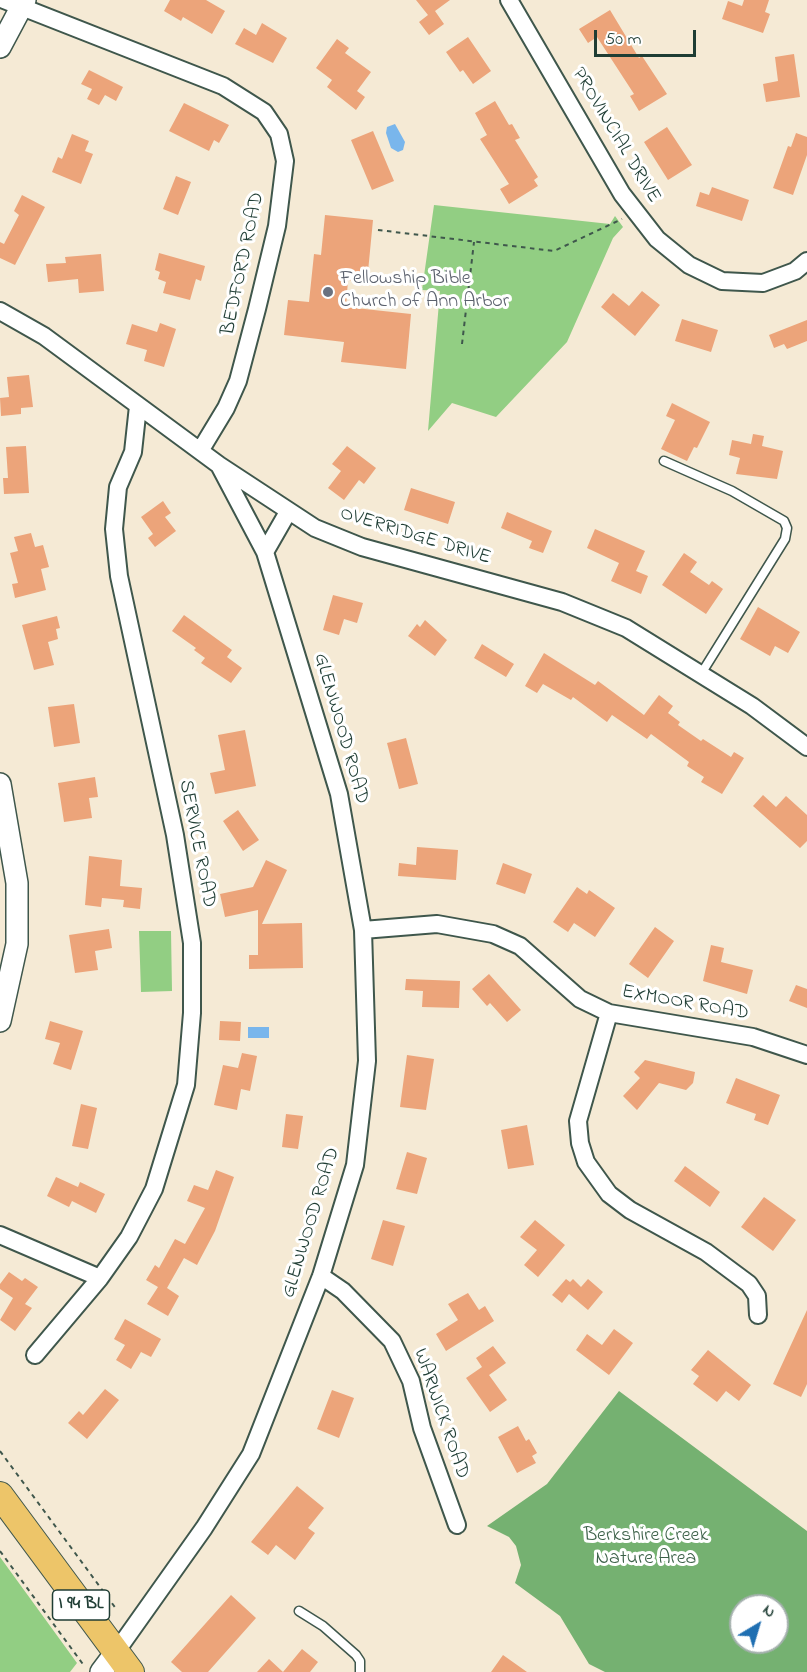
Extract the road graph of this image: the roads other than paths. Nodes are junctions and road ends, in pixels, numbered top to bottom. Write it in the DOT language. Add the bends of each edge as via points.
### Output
graph roads {
  1 [pos="509,0"];
  2 [pos="17,2"];
  3 [pos="0,48"];
  4 [pos="807,261"];
  5 [pos="0,312"];
  6 [pos="138,406"];
  7 [pos="200,452"];
  8 [pos="664,461"];
  9 [pos="219,465"];
  10 [pos="288,512"];
  11 [pos="265,552"];
  12 [pos="701,674"];
  13 [pos="807,747"];
  14 [pos="0,784"];
  15 [pos="363,930"];
  16 [pos="609,1013"];
  17 [pos="0,1021"];
  18 [pos="807,1055"];
  19 [pos="0,1235"];
  20 [pos="321,1276"];
  21 [pos="100,1278"];
  22 [pos="758,1315"];
  23 [pos="35,1355"];
  24 [pos="0,1495"];
  25 [pos="457,1525"];
  26 [pos="299,1611"];
  27 [pos="108,1666"];
  28 [pos="360,1672"];
  1 -- 4 [label="street, PROVINCIAL DRIVE" via="635,213 657,239 689,265 722,281 763,283 795,271"];
  2 -- 3 [label="street"];
  2 -- 7 [label="street, BEDFORD ROAD" via="223,86 264,112 279,134 285,161 279,215 257,309 238,381"];
  5 -- 6 [label="street, OVERRIDGE DRIVE" via="44,336"];
  6 -- 7 [label="street, OVERRIDGE DRIVE"];
  6 -- 21 [label="street, SERVICE ROAD" via="133,452 118,487 114,529 118,576 177,845 192,943 192,1013 186,1085 154,1189 129,1237"];
  7 -- 9 [label="street, OVERRIDGE DRIVE"];
  8 -- 12 [label="lane" via="732,491 784,521 787,528 785,539"];
  9 -- 10 [label="street, OVERRIDGE DRIVE"];
  9 -- 11 [label="street, GLENWOOD ROAD"];
  10 -- 11 [label="street"];
  10 -- 12 [label="street, OVERRIDGE DRIVE" via="362,547 562,602 626,628"];
  11 -- 15 [label="street, GLENWOOD ROAD" via="339,794"];
  12 -- 13 [label="street, OVERRIDGE DRIVE"];
  14 -- 17 [label="street" via="17,883 17,944"];
  15 -- 16 [label="street, EXMOOR ROAD" via="436,924 493,934 520,946 580,999"];
  15 -- 20 [label="street, GLENWOOD ROAD" via="368,1061 355,1165"];
  16 -- 18 [label="street, EXMOOR ROAD" via="753,1037"];
  16 -- 22 [label="street" via="578,1121 586,1162 616,1200 706,1252 749,1284 757,1296"];
  19 -- 21 [label="street"];
  20 -- 25 [label="street, WARWICK ROAD" via="343,1291 392,1341 411,1381 422,1428"];
  20 -- 27 [label="street, GLENWOOD ROAD" via="251,1454"];
  21 -- 23 [label="street, SERVICE ROAD"];
  24 -- 27 [label="main road, I 94 BL"];
  26 -- 28 [label="lane" via="356,1655"];
}
